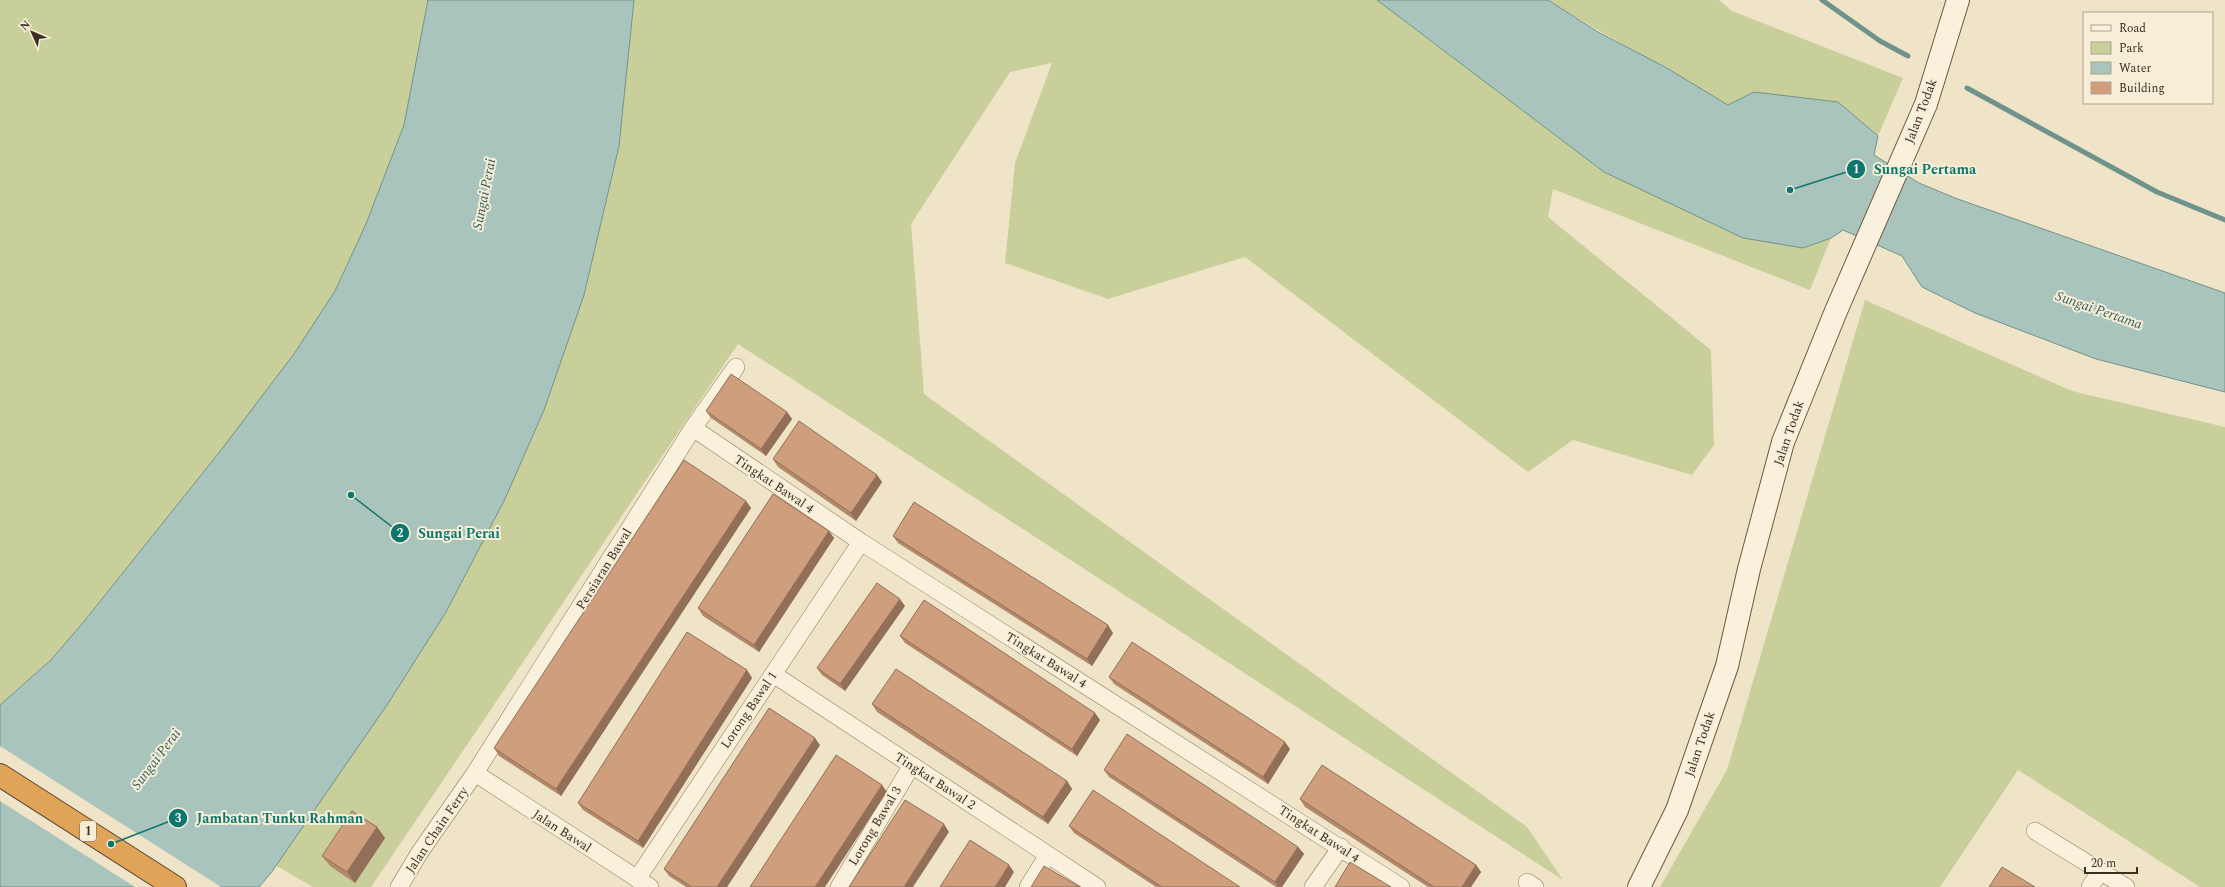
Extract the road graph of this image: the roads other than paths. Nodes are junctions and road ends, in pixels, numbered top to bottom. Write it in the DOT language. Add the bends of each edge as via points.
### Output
graph roads {
  1 [pos="1958,0"];
  2 [pos="736,367"];
  3 [pos="693,428"];
  4 [pos="861,542"];
  5 [pos="773,674"];
  6 [pos="912,765"];
  7 [pos="475,773"];
  8 [pos="0,775"];
  9 [pos="2036,832"];
  10 [pos="1341,847"];
  11 [pos="1048,855"];
  12 [pos="2100,872"];
  13 [pos="644,883"];
  14 [pos="1641,883"];
  15 [pos="176,887"];
  16 [pos="399,887"];
  17 [pos="838,887"];
  18 [pos="1028,887"];
  19 [pos="1097,887"];
  20 [pos="1313,887"];
  21 [pos="1401,887"];
  22 [pos="1527,887"];
  23 [pos="1535,887"];
  24 [pos="2090,887"];
  25 [pos="2126,887"];
  1 -- 14 [label="main road, Jalan Todak" via="1926,104 1836,311 1783,442 1749,569 1727,666 1677,810"];
  2 -- 3 [label="street, Persiaran Bawal"];
  3 -- 4 [label="street, Tingkat Bawal 4"];
  3 -- 7 [label="street, Persiaran Bawal"];
  4 -- 5 [label="street, Lorong Bawal 1"];
  4 -- 10 [label="street, Tingkat Bawal 4"];
  5 -- 6 [label="street, Tingkat Bawal 2"];
  5 -- 13 [label="street, Lorong Bawal 1"];
  6 -- 11 [label="street, Tingkat Bawal 2"];
  6 -- 17 [label="street, Lorong Bawal 3"];
  7 -- 13 [label="street, Jalan Bawal"];
  7 -- 16 [label="street, Jalan Chain Ferry"];
  8 -- 15 [label="highway, 1"];
  9 -- 12 [label="street"];
  10 -- 20 [label="street"];
  10 -- 21 [label="street, Tingkat Bawal 4"];
  11 -- 18 [label="street"];
  11 -- 19 [label="street, Tingkat Bawal 2"];
  12 -- 24 [label="street"];
  12 -- 25 [label="street"];
  22 -- 23 [label="street" via="1527,882"];
}
